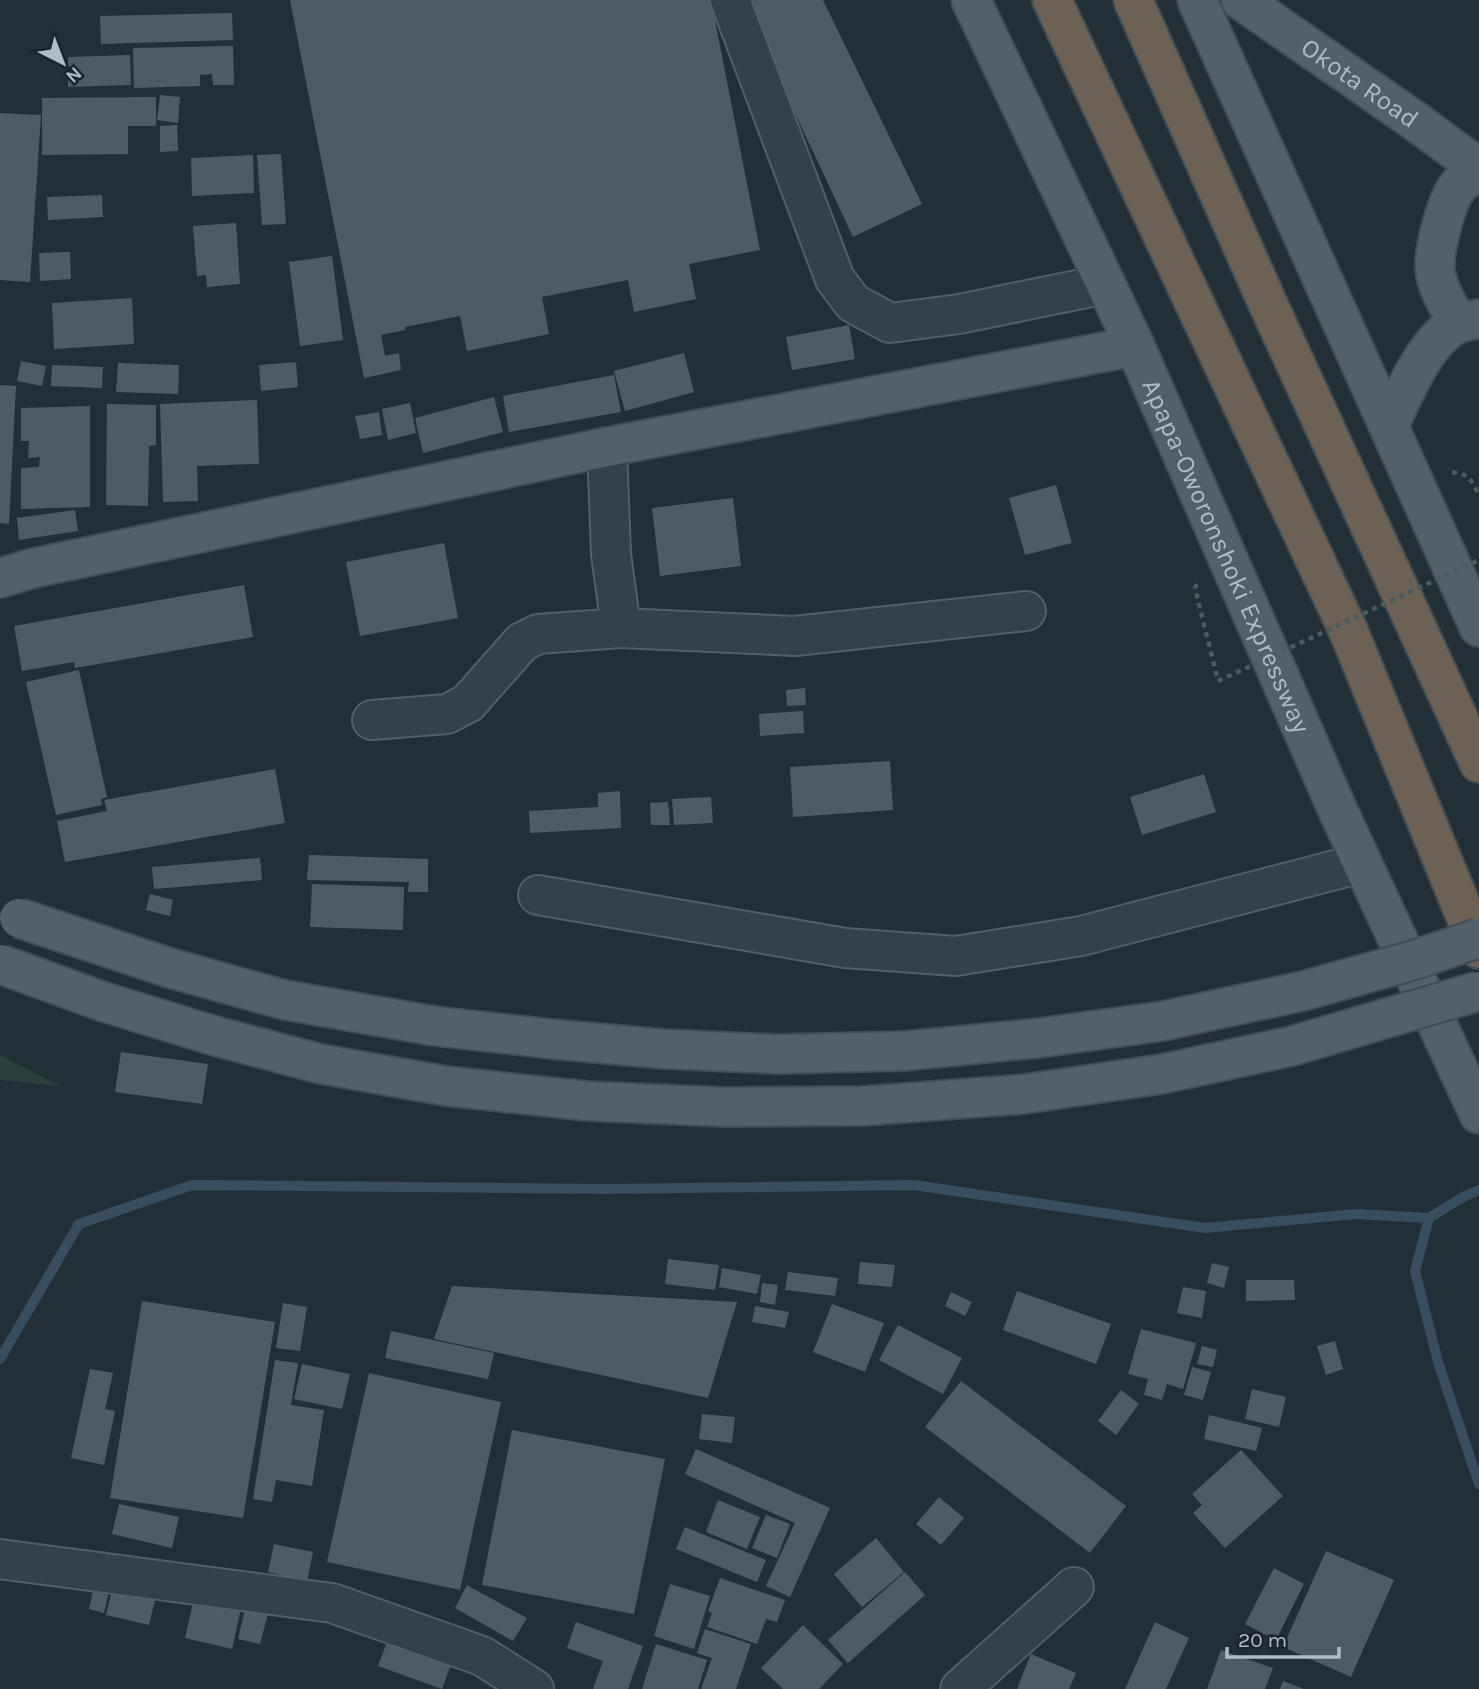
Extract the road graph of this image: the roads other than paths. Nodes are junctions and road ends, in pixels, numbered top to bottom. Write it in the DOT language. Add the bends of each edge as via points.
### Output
graph roads {
  1 [pos="730,0"];
  2 [pos="971,0"];
  3 [pos="1052,0"];
  4 [pos="1133,0"];
  5 [pos="1197,0"];
  6 [pos="1241,0"];
  7 [pos="1479,171"];
  8 [pos="1106,284"];
  9 [pos="1468,321"];
  10 [pos="1135,346"];
  11 [pos="1389,425"];
  12 [pos="607,447"];
  13 [pos="0,578"];
  14 [pos="1026,611"];
  15 [pos="1479,627"];
  16 [pos="621,628"];
  17 [pos="372,720"];
  18 [pos="1479,763"];
  19 [pos="1362,863"];
  20 [pos="538,895"];
  21 [pos="10,914"];
  22 [pos="1479,938"];
  23 [pos="1479,949"];
  24 [pos="0,964"];
  25 [pos="1479,991"];
  26 [pos="1479,1114"];
  27 [pos="0,1559"];
  28 [pos="1074,1587"];
  29 [pos="534,1689"];
  30 [pos="960,1689"];
  1 -- 8 [label="street" via="835,279 853,303 890,323"];
  2 -- 8 [label="main road, Apapa-Oworonshoki Expressway"];
  3 -- 23 [label="highway" via="1348,630"];
  4 -- 18 [label="highway"];
  5 -- 11 [label="main road"];
  6 -- 7 [label="main road, Okota Road"];
  7 -- 9 [label="main road" via="1458,185 1441,223 1435,268 1440,290"];
  8 -- 10 [label="main road, Apapa-Oworonshoki Expressway"];
  9 -- 11 [label="main road" via="1442,336 1426,354"];
  10 -- 12 [label="main road"];
  10 -- 19 [label="main road, Apapa-Oworonshoki Expressway"];
  11 -- 15 [label="main road"];
  12 -- 13 [label="main road"];
  12 -- 16 [label="street" via="611,554"];
  14 -- 16 [label="street" via="795,635"];
  16 -- 17 [label="street" via="538,634 522,642 468,703 447,714"];
  19 -- 20 [label="street" via="1081,936 956,956 845,948"];
  19 -- 26 [label="main road, Apapa-Oworonshoki Expressway"];
  21 -- 22 [label="main road, bridge" via="170,968 299,1002 434,1026 551,1039 778,1054 904,1051 1163,1021 1303,991"];
  24 -- 25 [label="main road, bridge" via="215,1036 321,1064 446,1086 587,1101 725,1107 863,1106 1024,1094 1162,1074 1292,1045"];
  27 -- 29 [label="street" via="332,1604 482,1656"];
  28 -- 30 [label="street"];
}
